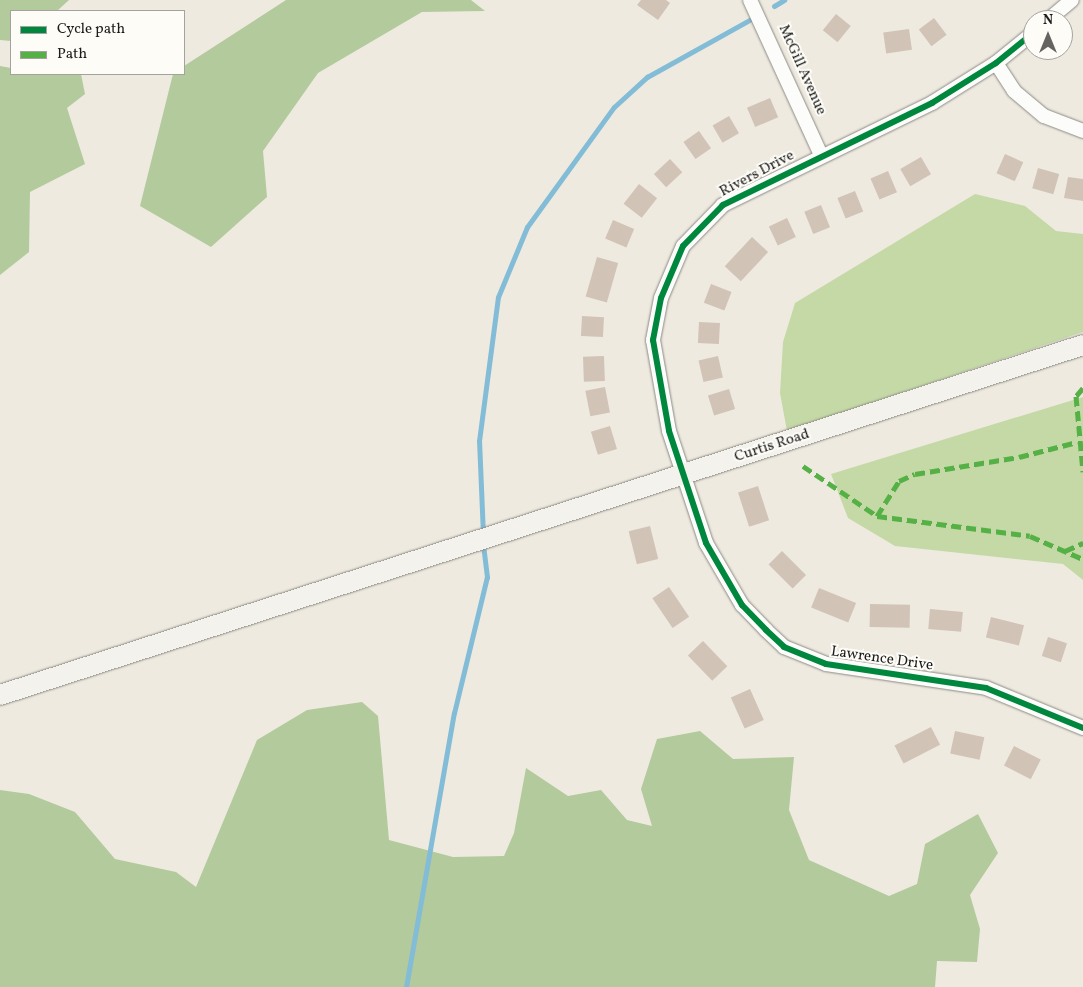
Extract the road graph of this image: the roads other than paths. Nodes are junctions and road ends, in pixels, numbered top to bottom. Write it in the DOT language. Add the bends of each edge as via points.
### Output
graph roads {
  1 [pos="750,0"];
  2 [pos="1072,0"];
  3 [pos="1060,10"];
  4 [pos="1023,41"];
  5 [pos="996,63"];
  6 [pos="1083,131"];
  7 [pos="821,155"];
  8 [pos="1083,345"];
  9 [pos="682,476"];
  10 [pos="0,695"];
  11 [pos="1083,728"];
  1 -- 7 [label="street, McGill Avenue"];
  2 -- 3 [label="street"];
  4 -- 5 [label="street, Rivers Drive"];
  5 -- 6 [label="street" via="1014,91 1044,116"];
  5 -- 7 [label="street, Rivers Drive" via="932,103"];
  7 -- 9 [label="street, Rivers Drive" via="722,205 683,246 660,298 652,340 657,382"];
  8 -- 9 [label="main road, Curtis Road"];
  9 -- 10 [label="main road, Curtis Road"];
  9 -- 11 [label="street, Lawrence Drive" via="717,568 742,605 784,647 826,664 986,688"];
}
